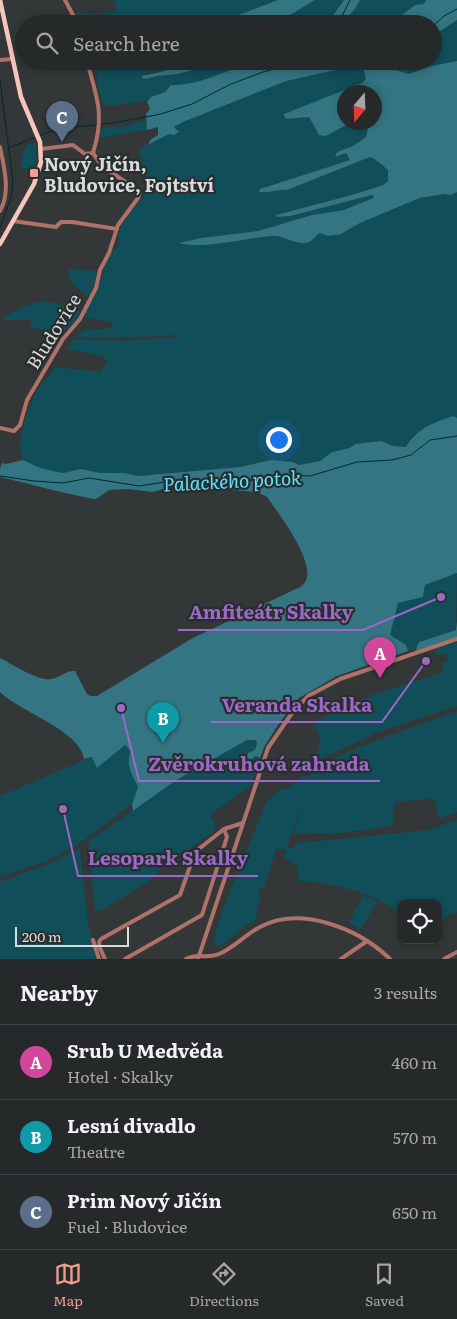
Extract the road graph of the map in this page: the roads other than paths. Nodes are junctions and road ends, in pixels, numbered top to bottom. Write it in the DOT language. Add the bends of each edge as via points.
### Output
graph roads {
  1 [pos="0,0"];
  2 [pos="65,0"];
  3 [pos="73,15"];
  4 [pos="12,58"];
  5 [pos="1,60"];
  6 [pos="89,70"];
  7 [pos="0,147"];
  8 [pos="41,149"];
  9 [pos="93,153"];
  10 [pos="0,211"];
  11 [pos="13,221"];
  12 [pos="116,229"];
  13 [pos="0,244"];
  14 [pos="0,428"];
  15 [pos="457,638"];
  16 [pos="243,823"];
  17 [pos="224,829"];
  18 [pos="93,940"];
  19 [pos="367,941"];
  20 [pos="457,952"];
  21 [pos="199,957"];
  22 [pos="99,959"];
  23 [pos="105,959"];
  24 [pos="125,959"];
  25 [pos="186,959"];
  26 [pos="341,959"];
  27 [pos="390,959"];
  28 [pos="444,959"];
  1 -- 4 [label="main road"];
  2 -- 3 [label="street"];
  4 -- 5 [label="street"];
  4 -- 8 [label="main road" via="23,104"];
  6 -- 9 [label="street" via="100,108"];
  7 -- 10 [label="street" via="6,193"];
  8 -- 9 [label="street, Bludovice" via="73,145 85,154"];
  8 -- 11 [label="main road" via="38,174"];
  9 -- 12 [label="street, Bludovice" via="102,166 140,192"];
  11 -- 12 [label="street" via="56,227 62,222 78,222"];
  11 -- 13 [label="main road"];
  12 -- 14 [label="street, Bludovice" via="96,288 27,400 20,426 14,431"];
  15 -- 16 [label="street" via="340,679 301,702 268,748"];
  16 -- 17 [label="street"];
  16 -- 21 [label="street"];
  17 -- 23 [label="street" via="195,852 180,895 101,939 100,948"];
  17 -- 24 [label="street" via="227,837 202,915"];
  18 -- 22 [label="street"];
  19 -- 21 [label="street" via="330,924 285,920 261,926 220,954"];
  19 -- 26 [label="street"];
  19 -- 27 [label="street"];
  20 -- 28 [label="street"];
  21 -- 25 [label="street"];
}
